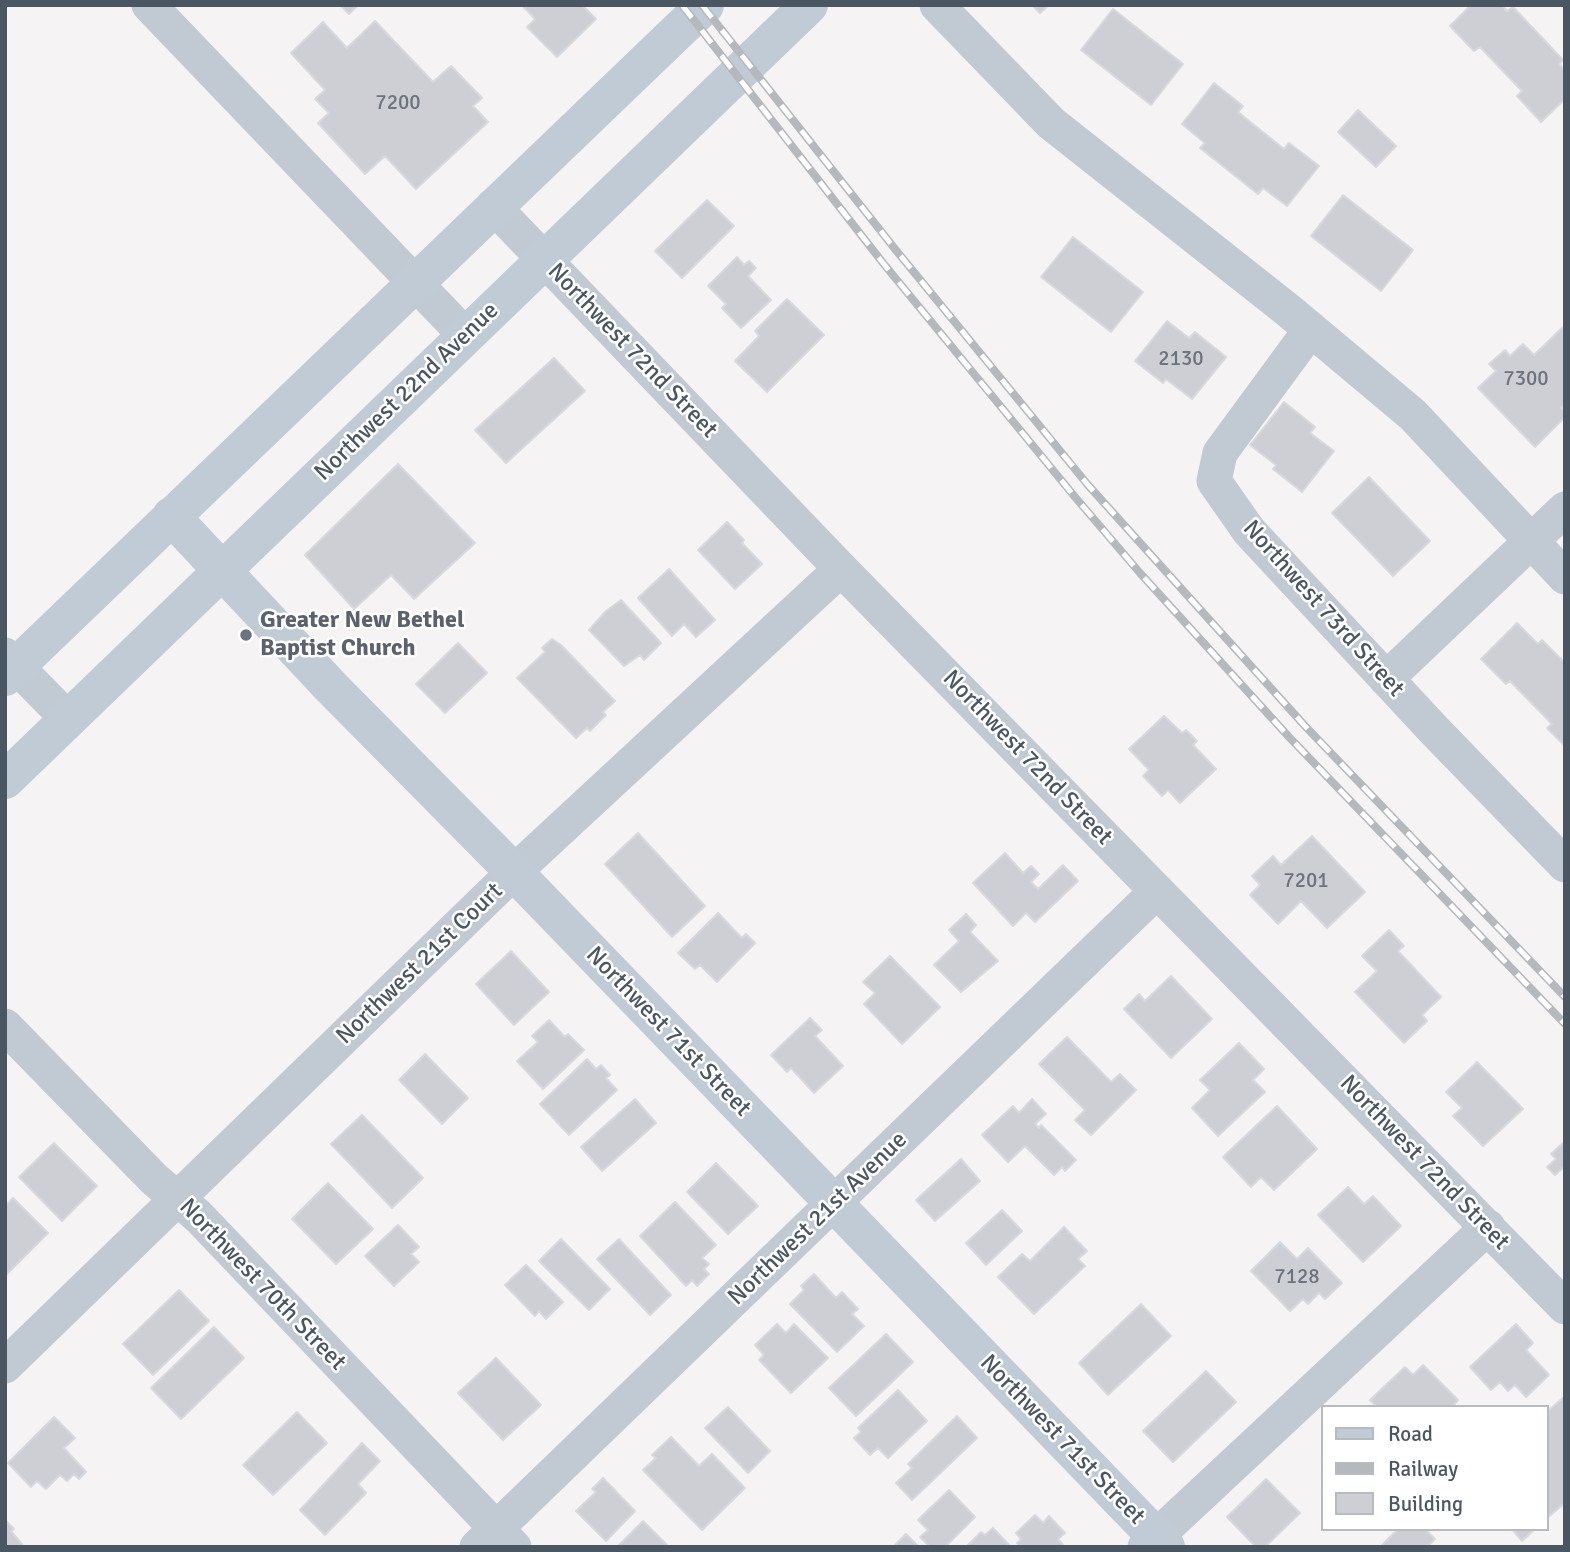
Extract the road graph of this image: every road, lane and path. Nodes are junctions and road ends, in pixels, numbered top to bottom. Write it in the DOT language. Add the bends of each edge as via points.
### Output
graph roads {
  1 [pos="149,5"];
  2 [pos="705,5"];
  3 [pos="809,5"];
  4 [pos="937,5"];
  5 [pos="493,206"];
  6 [pos="545,260"];
  7 [pos="414,282"];
  8 [pos="1311,329"];
  9 [pos="466,336"];
  10 [pos="1565,509"];
  11 [pos="171,516"];
  12 [pos="1531,541"];
  13 [pos="841,569"];
  14 [pos="223,570"];
  15 [pos="1565,577"];
  16 [pos="9,666"];
  17 [pos="1386,679"];
  18 [pos="68,719"];
  19 [pos="5,780"];
  20 [pos="1565,865"];
  21 [pos="514,873"];
  22 [pos="1157,891"];
  23 [pos="5,1026"];
  24 [pos="177,1198"];
  25 [pos="834,1205"];
  26 [pos="1488,1227"];
  27 [pos="1565,1307"];
  28 [pos="5,1366"];
  29 [pos="496,1541"];
  30 [pos="1156,1543"];
  1 -- 7 [label="street"];
  2 -- 5 [label="main road"];
  3 -- 6 [label="main road, Northwest 22nd Avenue"];
  4 -- 8 [label="street" via="1051,123"];
  5 -- 6 [label="street, Northwest 72nd Street"];
  5 -- 7 [label="main road"];
  6 -- 9 [label="main road, Northwest 22nd Avenue"];
  6 -- 13 [label="street, Northwest 72nd Street"];
  7 -- 9 [label="street"];
  7 -- 11 [label="main road"];
  8 -- 12 [label="street" via="1413,415"];
  8 -- 17 [label="street, Northwest 73rd Street" via="1220,453 1214,481 1249,531"];
  9 -- 14 [label="main road, Northwest 22nd Avenue"];
  10 -- 12 [label="street"];
  11 -- 14 [label="main road, Northwest 71st Street"];
  11 -- 16 [label="main road"];
  12 -- 15 [label="street"];
  12 -- 17 [label="street"];
  13 -- 21 [label="street, Northwest 21st Court"];
  13 -- 22 [label="street, Northwest 72nd Street"];
  14 -- 18 [label="main road, Northwest 22nd Avenue"];
  14 -- 21 [label="main road, Northwest 71st Street"];
  16 -- 18 [label="street"];
  17 -- 20 [label="street, Northwest 73rd Street"];
  18 -- 19 [label="main road, Northwest 22nd Avenue"];
  21 -- 24 [label="street, Northwest 21st Court"];
  21 -- 25 [label="main road, Northwest 71st Street"];
  22 -- 25 [label="street, Northwest 21st Avenue"];
  22 -- 26 [label="street, Northwest 72nd Street"];
  23 -- 24 [label="street, Northwest 70th Street"];
  24 -- 28 [label="street, Northwest 21st Court"];
  24 -- 29 [label="street, Northwest 70th Street"];
  25 -- 29 [label="street, Northwest 21st Avenue"];
  25 -- 30 [label="main road, Northwest 71st Street"];
  26 -- 27 [label="street, Northwest 72nd Street"];
  26 -- 30 [label="street"];
}
